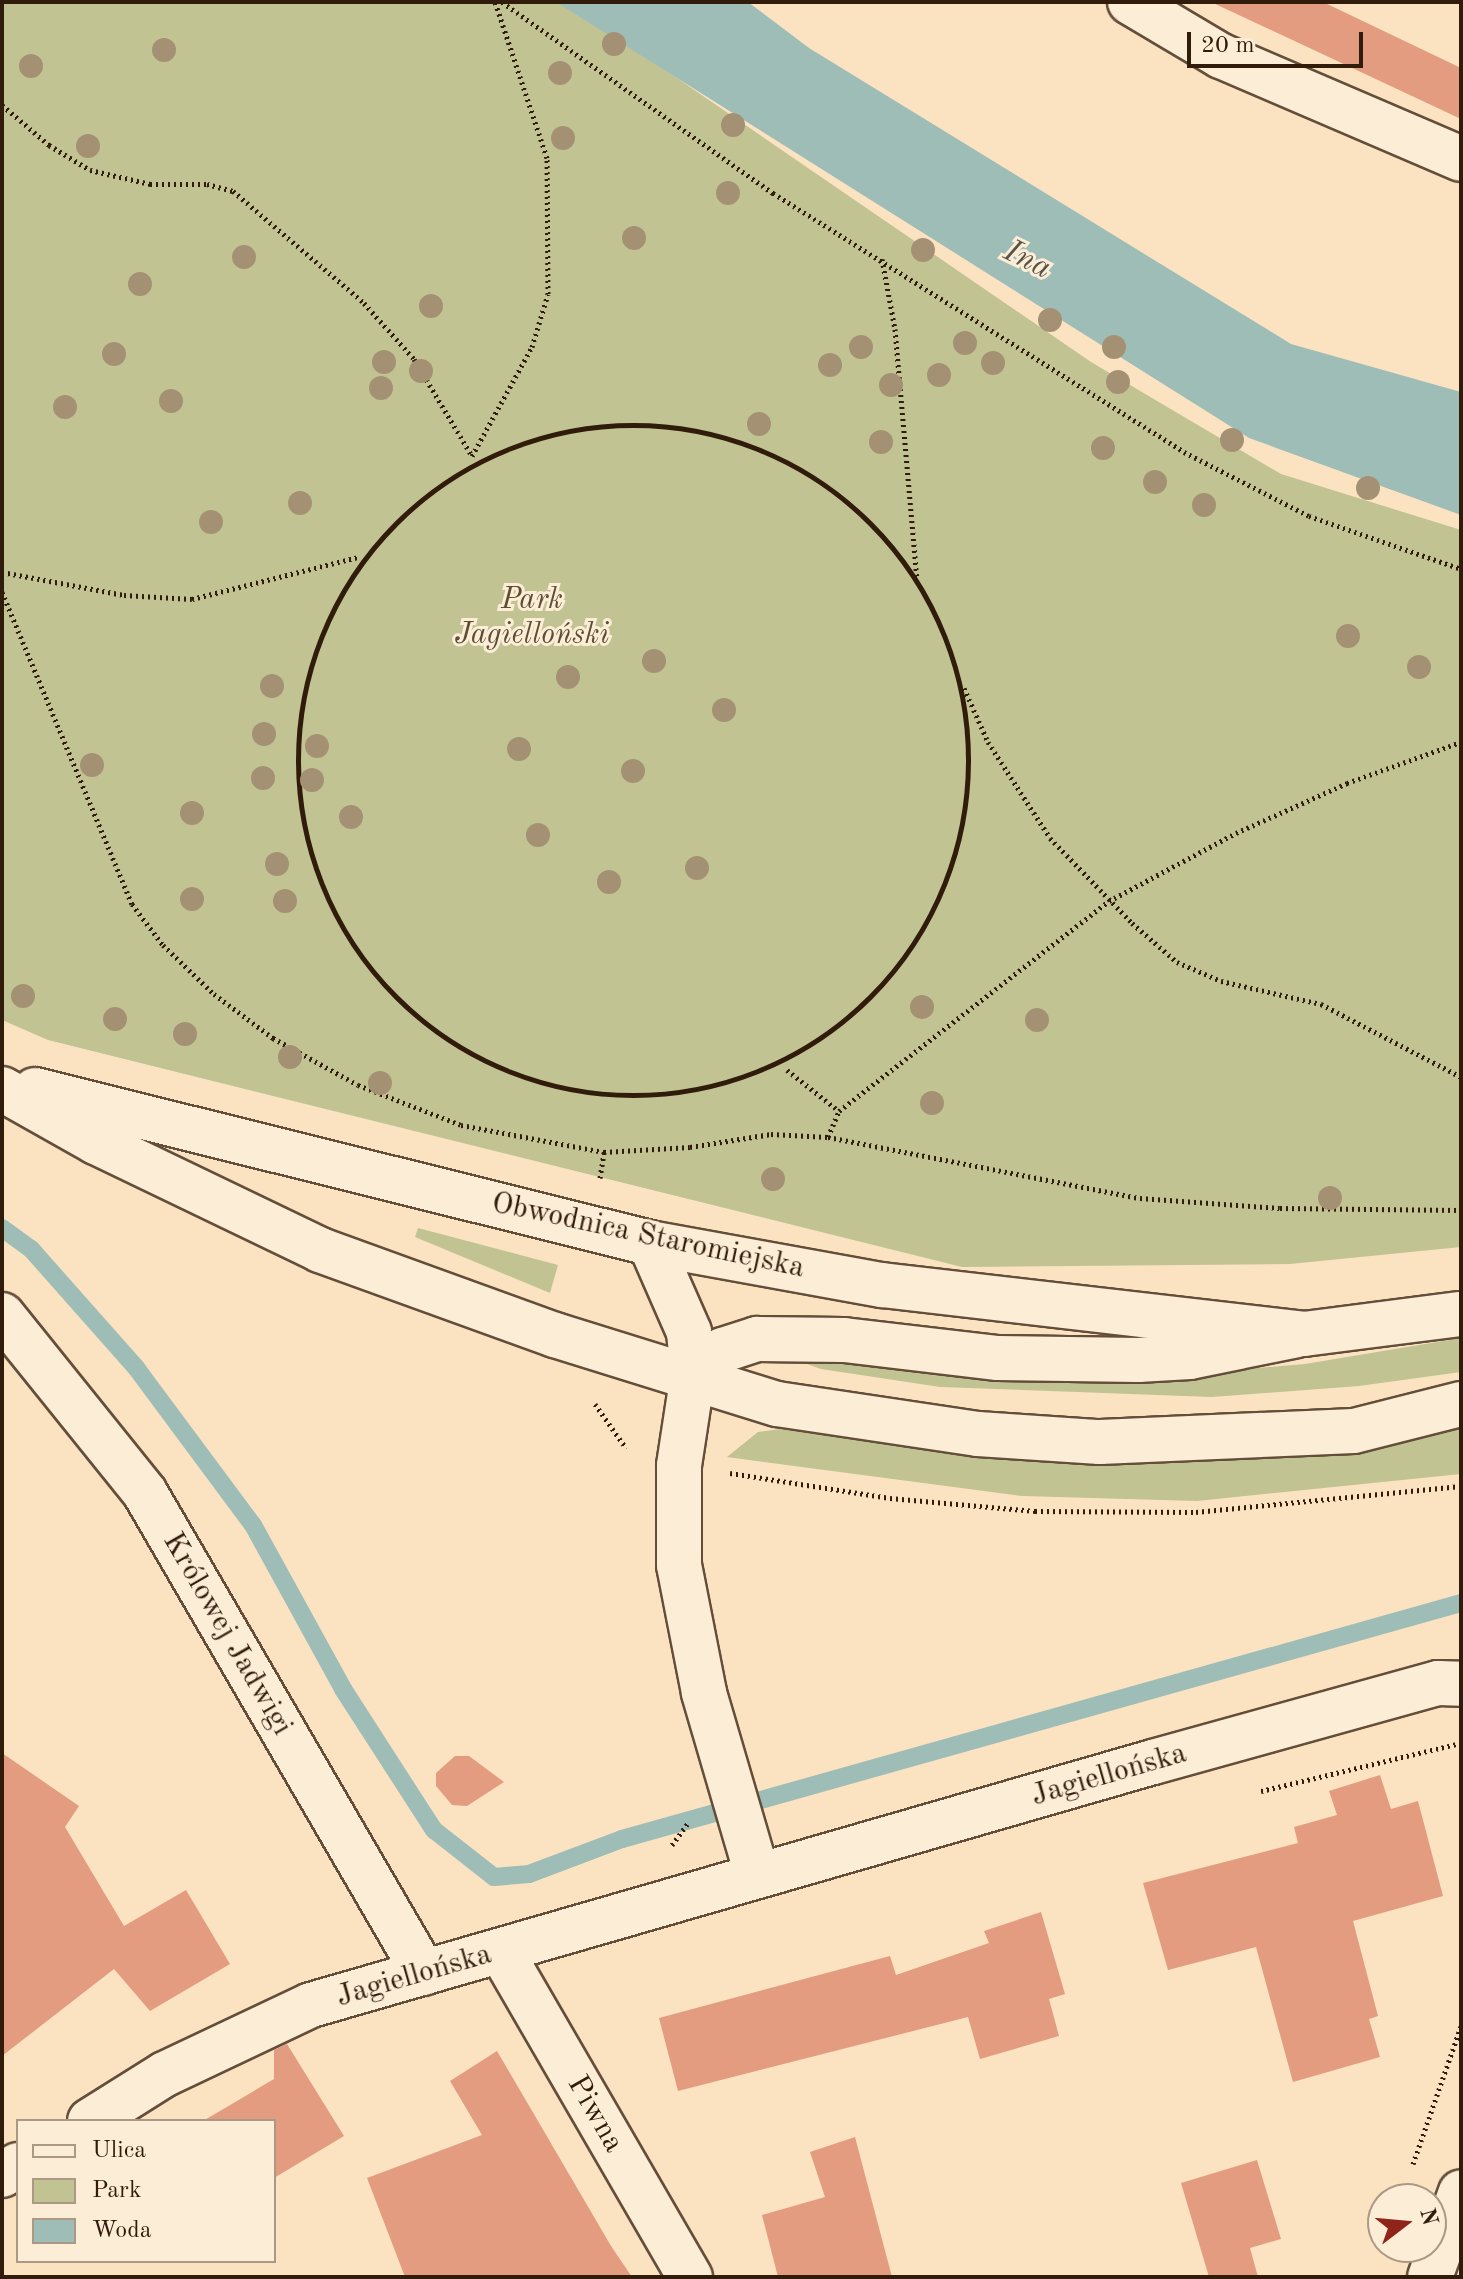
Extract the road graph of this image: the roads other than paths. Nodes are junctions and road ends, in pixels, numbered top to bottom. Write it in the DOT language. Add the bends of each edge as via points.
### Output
graph roads {
  1 [pos="1130,2"];
  2 [pos="1461,159"];
  3 [pos="2,1082"];
  4 [pos="2,1089"];
  5 [pos="650,1243"];
  6 [pos="1461,1314"];
  7 [pos="2,1315"];
  8 [pos="1304,1334"];
  9 [pos="693,1374"];
  10 [pos="1461,1404"];
  11 [pos="1461,1684"];
  12 [pos="757,1874"];
  13 [pos="501,1951"];
  14 [pos="424,1973"];
  15 [pos="93,2119"];
  16 [pos="1461,2192"];
  17 [pos="690,2277"];
  18 [pos="1430,2277"];
  1 -- 2 [label="street" via="1221,56"];
  3 -- 5 [label="street, Obwodnica Staromiejska"];
  4 -- 9 [label="street" via="96,1142 320,1250 555,1335"];
  5 -- 8 [label="street, Obwodnica Staromiejska" via="882,1285"];
  5 -- 9 [label="street" via="689,1332"];
  6 -- 8 [label="street, Obwodnica Staromiejska"];
  7 -- 14 [label="street, Królowej Jadwigi" via="145,1493"];
  8 -- 9 [label="street, Obwodnica Staromiejska" via="1190,1357 1138,1360 998,1358 844,1340 757,1339 723,1350"];
  9 -- 10 [label="street" via="777,1404 867,1421 1100,1442 1354,1431"];
  9 -- 12 [label="street" via="679,1466 679,1565 722,1755"];
  11 -- 12 [label="street, Jagiellońska" via="1438,1683"];
  12 -- 13 [label="street, Jagiellońska"];
  13 -- 14 [label="street, Jagiellońska"];
  13 -- 17 [label="street, Piwna"];
  14 -- 15 [label="street, Jagiellońska" via="311,2005 165,2074"];
  16 -- 18 [label="street"];
}
